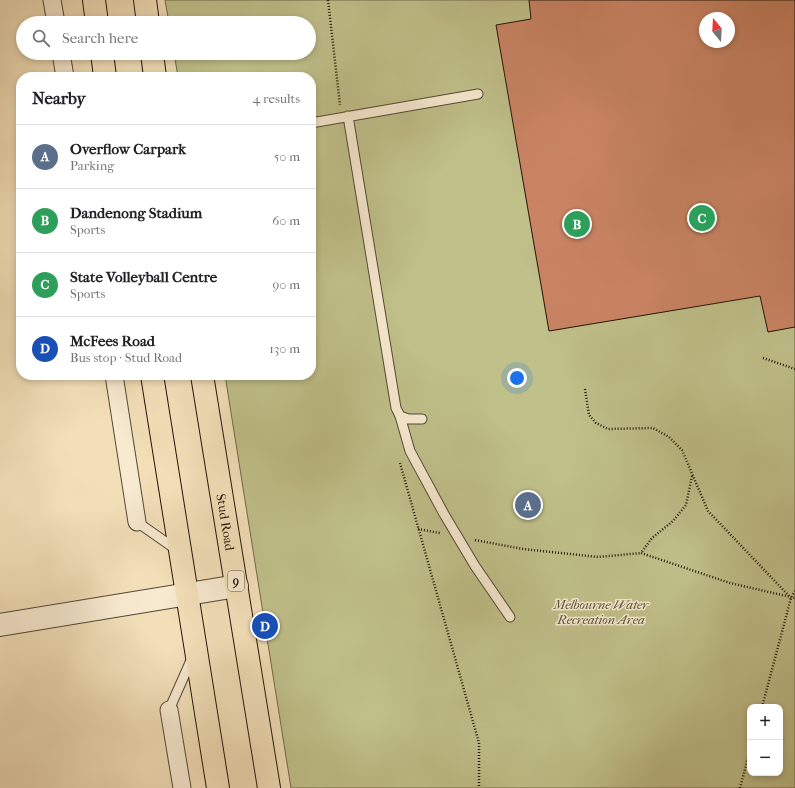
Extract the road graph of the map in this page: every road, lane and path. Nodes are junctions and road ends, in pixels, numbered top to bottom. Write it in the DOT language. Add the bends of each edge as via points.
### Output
graph roads {
  1 [pos="52,0"];
  2 [pos="94,0"];
  3 [pos="145,0"];
  4 [pos="328,0"];
  5 [pos="55,16"];
  6 [pos="96,16"];
  7 [pos="147,16"];
  8 [pos="62,60"];
  9 [pos="103,60"];
  10 [pos="153,60"];
  11 [pos="64,72"];
  12 [pos="104,72"];
  13 [pos="154,72"];
  14 [pos="478,94"];
  15 [pos="345,117"];
  16 [pos="316,121"];
  17 [pos="763,358"];
  18 [pos="795,369"];
  19 [pos="115,380"];
  20 [pos="153,380"];
  21 [pos="203,380"];
  22 [pos="585,389"];
  23 [pos="400,416"];
  24 [pos="422,419"];
  25 [pos="399,462"];
  26 [pos="692,476"];
  27 [pos="137,522"];
  28 [pos="418,530"];
  29 [pos="457,537"];
  30 [pos="179,552"];
  31 [pos="641,553"];
  32 [pos="237,586"];
  33 [pos="795,591"];
  34 [pos="186,594"];
  35 [pos="793,598"];
  36 [pos="510,617"];
  37 [pos="0,625"];
  38 [pos="195,651"];
  39 [pos="763,704"];
  40 [pos="169,710"];
  41 [pos="747,761"];
  42 [pos="182,788"];
  43 [pos="218,788"];
  44 [pos="269,788"];
  45 [pos="480,788"];
  46 [pos="740,788"];
  1 -- 5 [label="street"];
  2 -- 6 [label="highway"];
  3 -- 7 [label="highway"];
  4 -- 15 [label="path"];
  8 -- 11 [label="street"];
  9 -- 12 [label="highway"];
  10 -- 13 [label="highway"];
  14 -- 15 [label="lane"];
  15 -- 16 [label="lane"];
  15 -- 23 [label="lane" via="396,408"];
  17 -- 18 [label="path"];
  19 -- 27 [label="street"];
  20 -- 30 [label="highway"];
  21 -- 32 [label="highway, Stud Road / 9"];
  22 -- 26 [label="path" via="589,415 596,423 608,429 653,428 669,437 682,450"];
  23 -- 24 [label="lane"];
  23 -- 29 [label="lane" via="410,451"];
  25 -- 28 [label="path"];
  26 -- 31 [label="path" via="686,505 673,521 652,538"];
  26 -- 35 [label="path" via="708,511"];
  27 -- 30 [label="lane"];
  28 -- 29 [label="path"];
  28 -- 45 [label="path" via="479,743"];
  29 -- 31 [label="path" via="523,548 598,556"];
  29 -- 36 [label="lane"];
  30 -- 34 [label="highway"];
  31 -- 35 [label="path" via="730,583"];
  32 -- 34 [label="street"];
  32 -- 44 [label="highway, Stud Road / 9"];
  33 -- 35 [label="path"];
  34 -- 37 [label="street"];
  34 -- 38 [label="highway"];
  35 -- 39 [label="path"];
  38 -- 40 [label="lane"];
  38 -- 43 [label="highway"];
  40 -- 42 [label="street"];
  41 -- 46 [label="path"];
}
